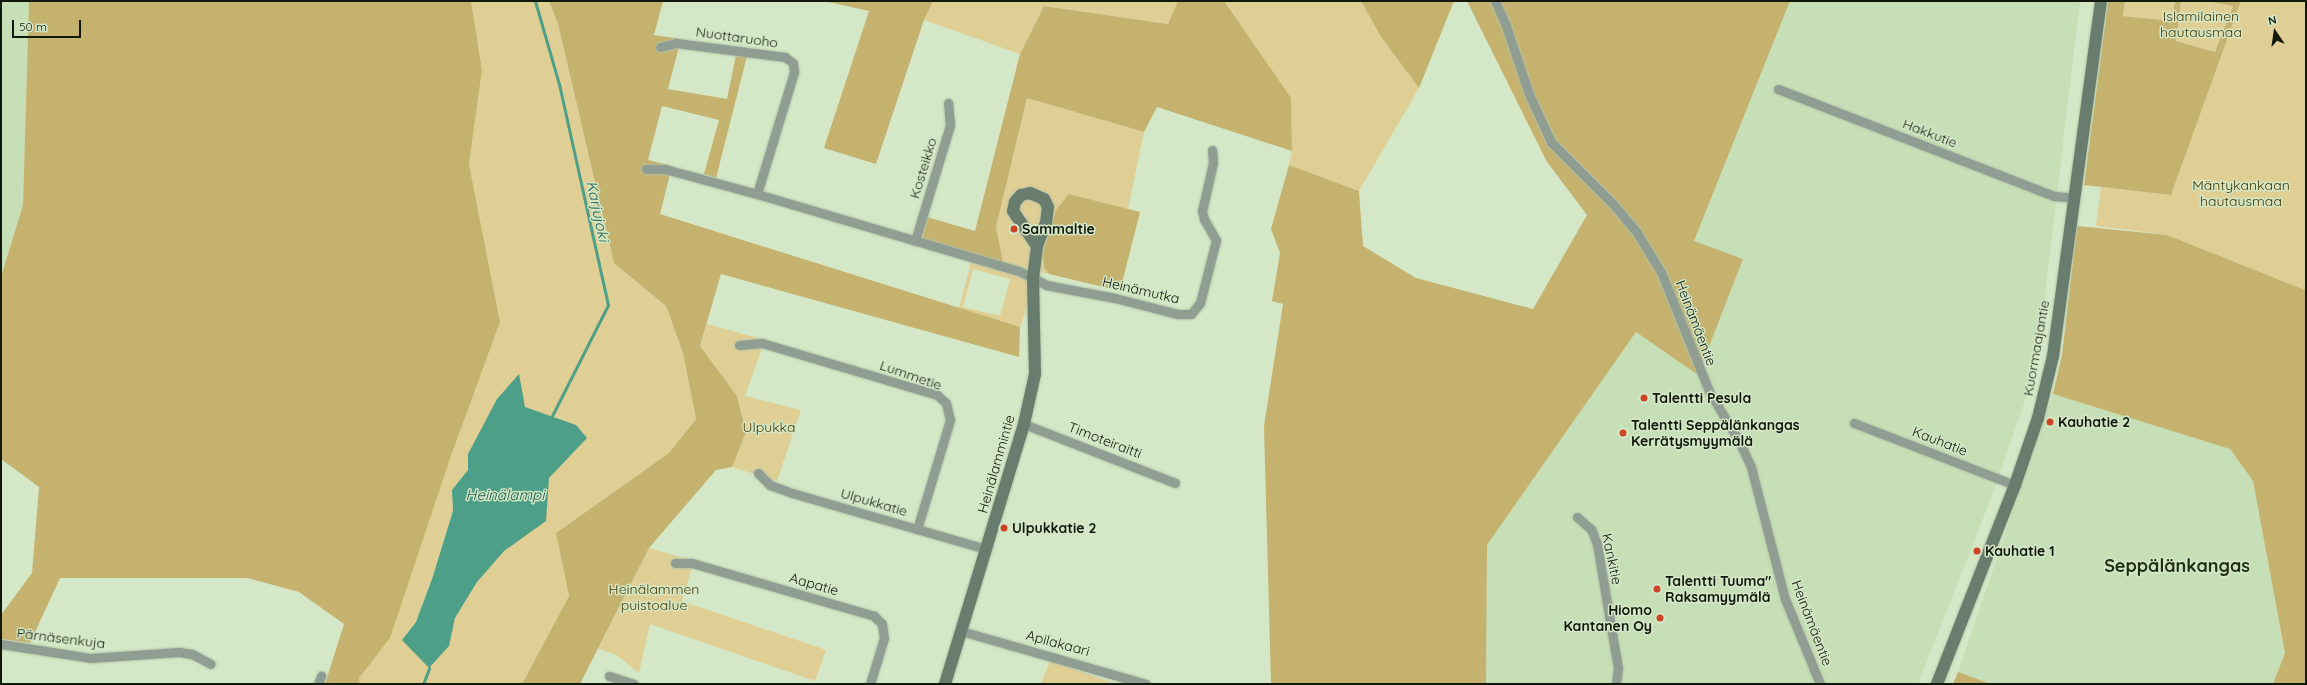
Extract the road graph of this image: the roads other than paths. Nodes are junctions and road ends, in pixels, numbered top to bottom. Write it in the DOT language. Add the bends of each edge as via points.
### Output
graph roads {
  1 [pos="1495,1"];
  2 [pos="2101,1"];
  3 [pos="660,47"];
  4 [pos="1778,89"];
  5 [pos="948,102"];
  6 [pos="1212,150"];
  7 [pos="646,169"];
  8 [pos="757,194"];
  9 [pos="2074,198"];
  10 [pos="915,241"];
  11 [pos="1037,246"];
  12 [pos="1033,279"];
  13 [pos="739,346"];
  14 [pos="1854,423"];
  15 [pos="1024,424"];
  16 [pos="758,473"];
  17 [pos="1174,483"];
  18 [pos="2015,485"];
  19 [pos="1578,517"];
  20 [pos="918,529"];
  21 [pos="986,549"];
  22 [pos="675,563"];
  23 [pos="961,631"];
  24 [pos="1,644"];
  25 [pos="211,664"];
  26 [pos="609,676"];
  27 [pos="634,684"];
  28 [pos="870,684"];
  29 [pos="945,684"];
  30 [pos="1146,684"];
  31 [pos="1616,684"];
  32 [pos="1820,684"];
  33 [pos="1937,684"];
  1 -- 32 [label="street, Heinämäentie" via="1531,99 1551,142 1613,204 1636,233 1664,279 1710,393 1739,441 1751,467 1785,599"];
  2 -- 9 [label="street, Kuormaajantie"];
  3 -- 8 [label="street, Nuottaruoho" via="676,43 785,57 794,63 794,72"];
  4 -- 9 [label="street, Hakkutie" via="2054,196"];
  5 -- 10 [label="street, Kosteikko" via="950,125"];
  6 -- 12 [label="street, Heinämutka" via="1213,163 1202,211 1216,240 1200,303 1191,314 1178,314 1115,298 1046,285"];
  7 -- 8 [label="street" via="665,169"];
  8 -- 10 [label="street"];
  9 -- 18 [label="street, Kuormaajantie" via="2053,356 2038,418"];
  10 -- 12 [label="street" via="1019,271"];
  11 -- 12 [label="street, Heinälammintie"];
  12 -- 15 [label="street, Heinälammintie" via="1035,374"];
  13 -- 20 [label="street, Lummetie" via="762,343 937,396 946,403 950,420"];
  14 -- 18 [label="street, Kauhatie"];
  15 -- 17 [label="street, Timoteiraitti"];
  15 -- 21 [label="street, Heinälammintie"];
  16 -- 20 [label="street, Ulpukkatie" via="770,485"];
  18 -- 33 [label="street, Kuormaajantie"];
  19 -- 31 [label="street, Kankitie" via="1591,530 1597,544 1618,668"];
  20 -- 21 [label="street, Ulpukkatie"];
  21 -- 23 [label="street, Heinälammintie"];
  22 -- 28 [label="street, Aapatie" via="692,563 874,616 882,624 884,638"];
  23 -- 29 [label="street, Heinälammintie"];
  23 -- 30 [label="street, Apilakaari"];
  24 -- 25 [label="street, Pärnäsenkuja" via="90,658 179,652 192,654"];
  26 -- 27 [label="street"];
}
